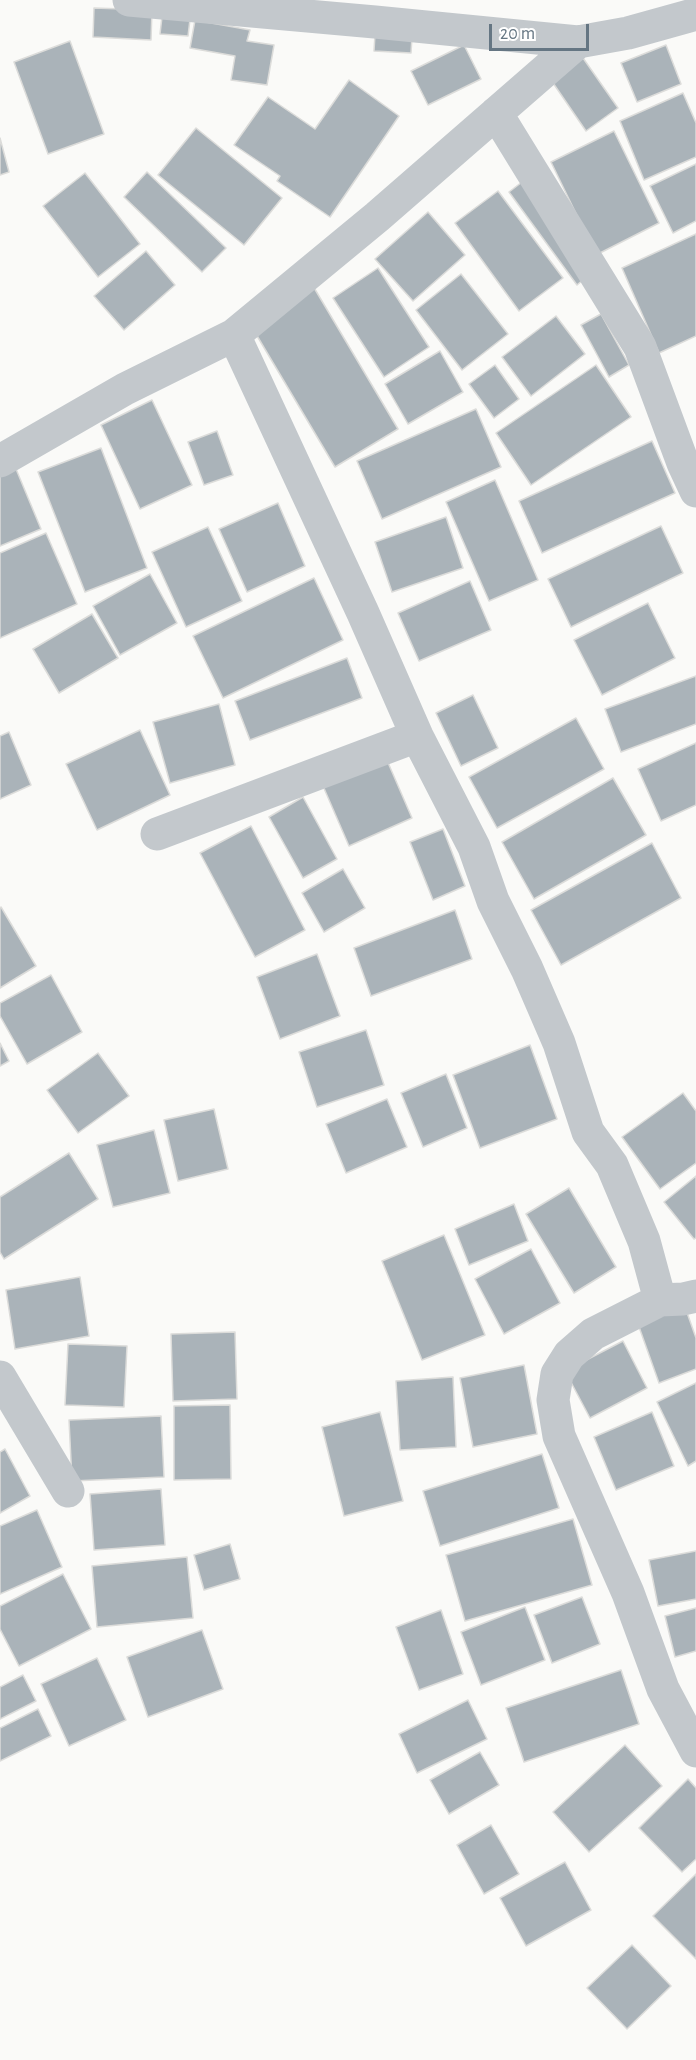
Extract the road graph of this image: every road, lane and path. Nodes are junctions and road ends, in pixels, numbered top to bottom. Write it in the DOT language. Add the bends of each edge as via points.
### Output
graph roads {
  1 [pos="129,0"];
  2 [pos="696,14"];
  3 [pos="578,42"];
  4 [pos="496,113"];
  5 [pos="234,335"];
  6 [pos="0,461"];
  7 [pos="696,491"];
  8 [pos="417,736"];
  9 [pos="157,834"];
  10 [pos="696,1296"];
  11 [pos="660,1300"];
  12 [pos="0,1377"];
  13 [pos="68,1491"];
  14 [pos="696,1751"];
  1 -- 3 [label="street"];
  2 -- 3 [label="street"];
  3 -- 4 [label="street"];
  4 -- 5 [label="street"];
  4 -- 7 [label="street" via="640,347"];
  5 -- 6 [label="street" via="125,389"];
  5 -- 8 [label="street"];
  8 -- 9 [label="street"];
  8 -- 11 [label="street" via="474,847 493,901 559,1043 588,1132 612,1165 644,1241"];
  10 -- 11 [label="street"];
  11 -- 14 [label="street" via="593,1334 569,1355 557,1374 553,1400 559,1436 628,1593 663,1689"];
  12 -- 13 [label="street"];
}
